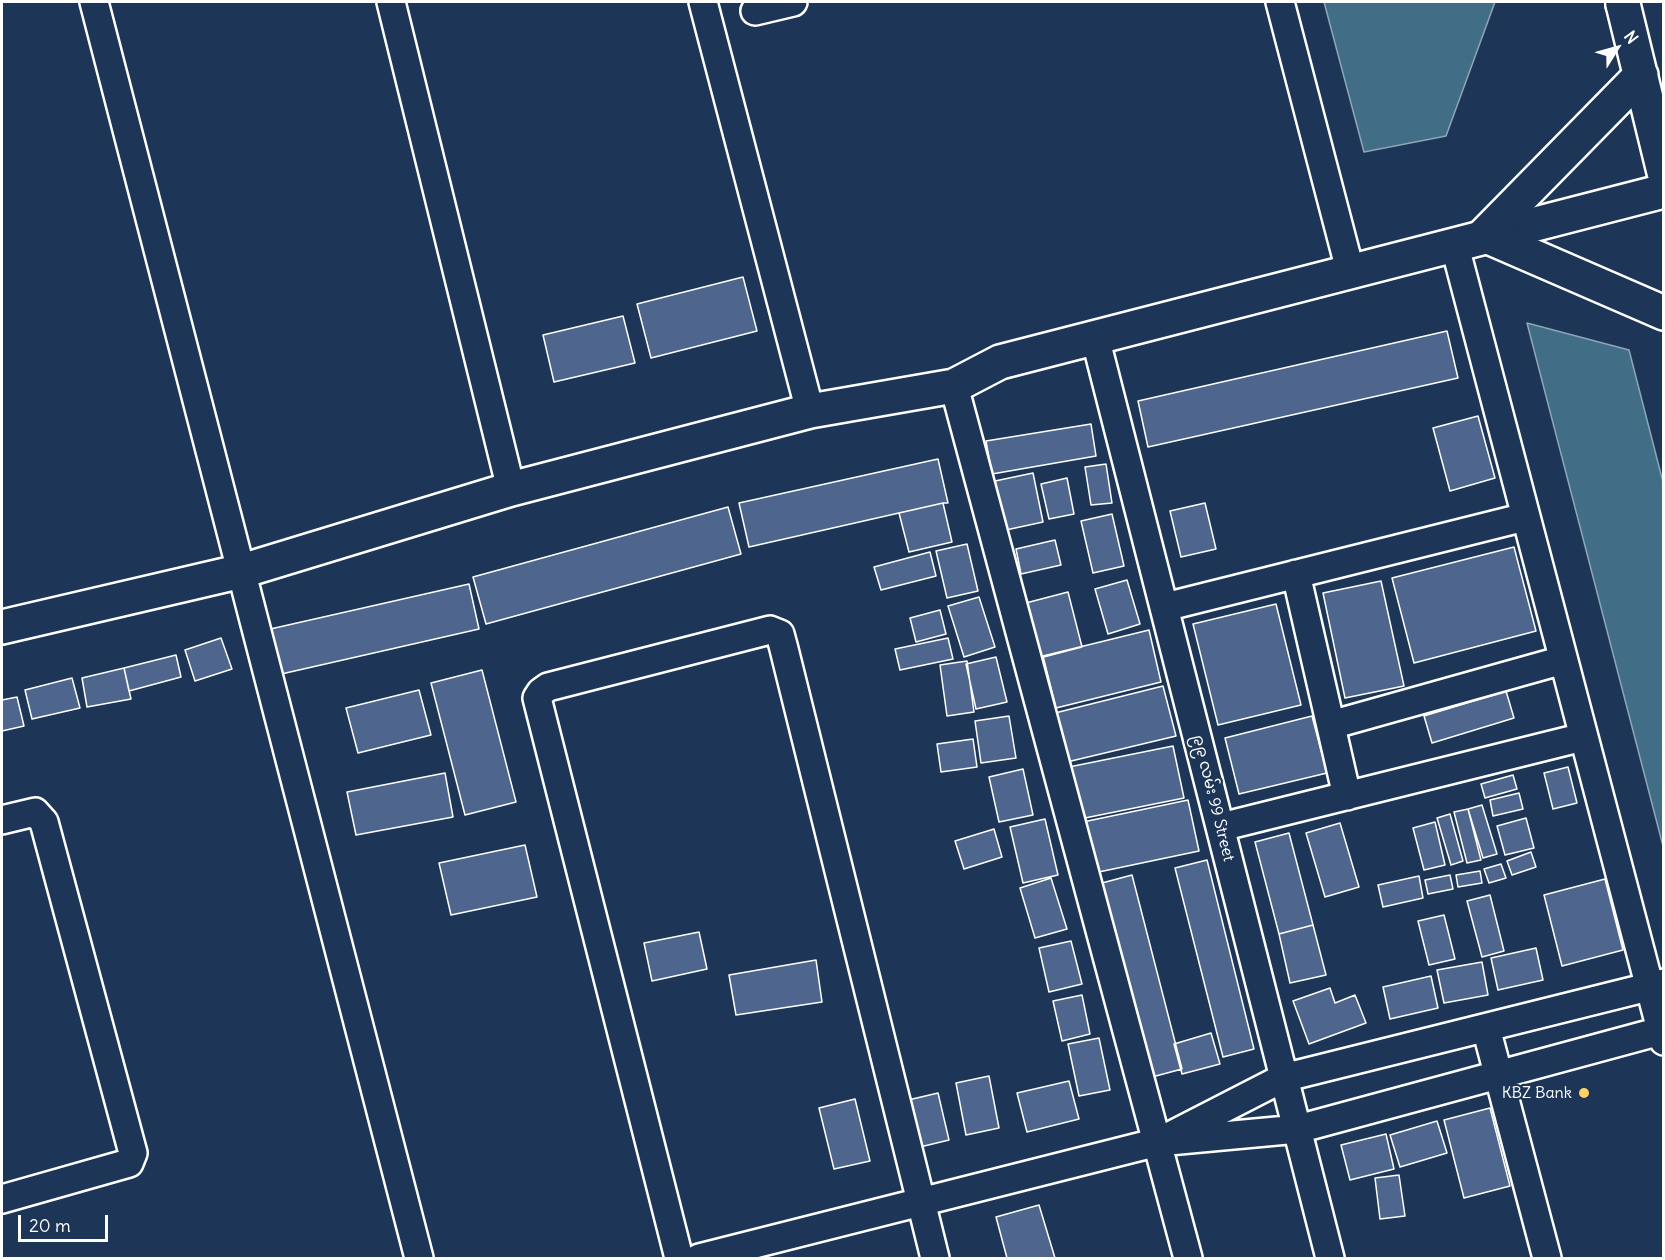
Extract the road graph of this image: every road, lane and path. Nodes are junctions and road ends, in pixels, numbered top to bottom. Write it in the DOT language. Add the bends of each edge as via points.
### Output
graph roads {
  1 [pos="94,2"];
  2 [pos="391,2"];
  3 [pos="703,2"];
  4 [pos="793,2"];
  5 [pos="1280,2"];
  6 [pos="1623,3"];
  7 [pos="755,11"];
  8 [pos="1641,75"];
  9 [pos="1664,172"];
  10 [pos="1664,191"];
  11 [pos="1469,239"];
  12 [pos="1350,270"];
  13 [pos="1664,313"];
  14 [pos="1095,337"];
  15 [pos="954,386"];
  16 [pos="810,411"];
  17 [pos="511,489"];
  18 [pos="1525,516"];
  19 [pos="242,571"];
  20 [pos="1296,574"];
  21 [pos="1165,607"];
  22 [pos="2,627"];
  23 [pos="1563,660"];
  24 [pos="1331,725"];
  25 [pos="1583,737"];
  26 [pos="1347,796"];
  27 [pos="2,820"];
  28 [pos="1221,827"];
  29 [pos="1657,984"];
  30 [pos="1486,1028"];
  31 [pos="1663,1034"];
  32 [pos="1499,1075"];
  33 [pos="1283,1078"];
  34 [pos="1298,1128"];
  35 [pos="1158,1142"];
  36 [pos="2,1199"];
  37 [pos="921,1202"];
  38 [pos="419,1258"];
  39 [pos="679,1258"];
  40 [pos="699,1258"];
  41 [pos="935,1258"];
  42 [pos="1188,1258"];
  43 [pos="1330,1258"];
  44 [pos="1547,1258"];
  1 -- 19 [label="street"];
  2 -- 17 [label="street"];
  3 -- 16 [label="street"];
  4 -- 7 [label="street"];
  5 -- 12 [label="street"];
  6 -- 8 [label="street"];
  8 -- 9 [label="street"];
  8 -- 11 [label="street"];
  10 -- 11 [label="street"];
  11 -- 12 [label="street"];
  11 -- 13 [label="street"];
  11 -- 18 [label="street"];
  12 -- 14 [label="street"];
  14 -- 15 [label="street" via="1000,362"];
  14 -- 21 [label="street, ၉၉ လမ်း 99 Street"];
  15 -- 16 [label="street"];
  15 -- 35 [label="street"];
  16 -- 17 [label="street"];
  17 -- 19 [label="street"];
  18 -- 20 [label="street"];
  18 -- 23 [label="street"];
  19 -- 22 [label="street"];
  19 -- 38 [label="street"];
  20 -- 21 [label="street"];
  20 -- 24 [label="street"];
  21 -- 28 [label="street, ၉၉ လမ်း 99 Street"];
  23 -- 24 [label="street"];
  23 -- 25 [label="street"];
  24 -- 26 [label="street"];
  25 -- 26 [label="street"];
  25 -- 29 [label="street"];
  26 -- 28 [label="street"];
  27 -- 36 [label="street" via="35,812 44,822 133,1153 129,1163"];
  28 -- 33 [label="street, ၉၉ လမ်း 99 Street"];
  29 -- 30 [label="street"];
  29 -- 31 [label="street"];
  30 -- 32 [label="street"];
  30 -- 33 [label="street"];
  31 -- 32 [label="street"];
  32 -- 34 [label="street"];
  32 -- 44 [label="street"];
  33 -- 34 [label="street, ၉၉ လမ်း 99 Street"];
  33 -- 35 [label="street"];
  34 -- 35 [label="street"];
  34 -- 43 [label="street, ၉၉ လမ်း 99 Street"];
  35 -- 37 [label="street"];
  35 -- 42 [label="street"];
  37 -- 39 [label="street" via="784,649 780,634 770,630 548,687 537,698"];
  37 -- 40 [label="street"];
  37 -- 41 [label="street"];
}
